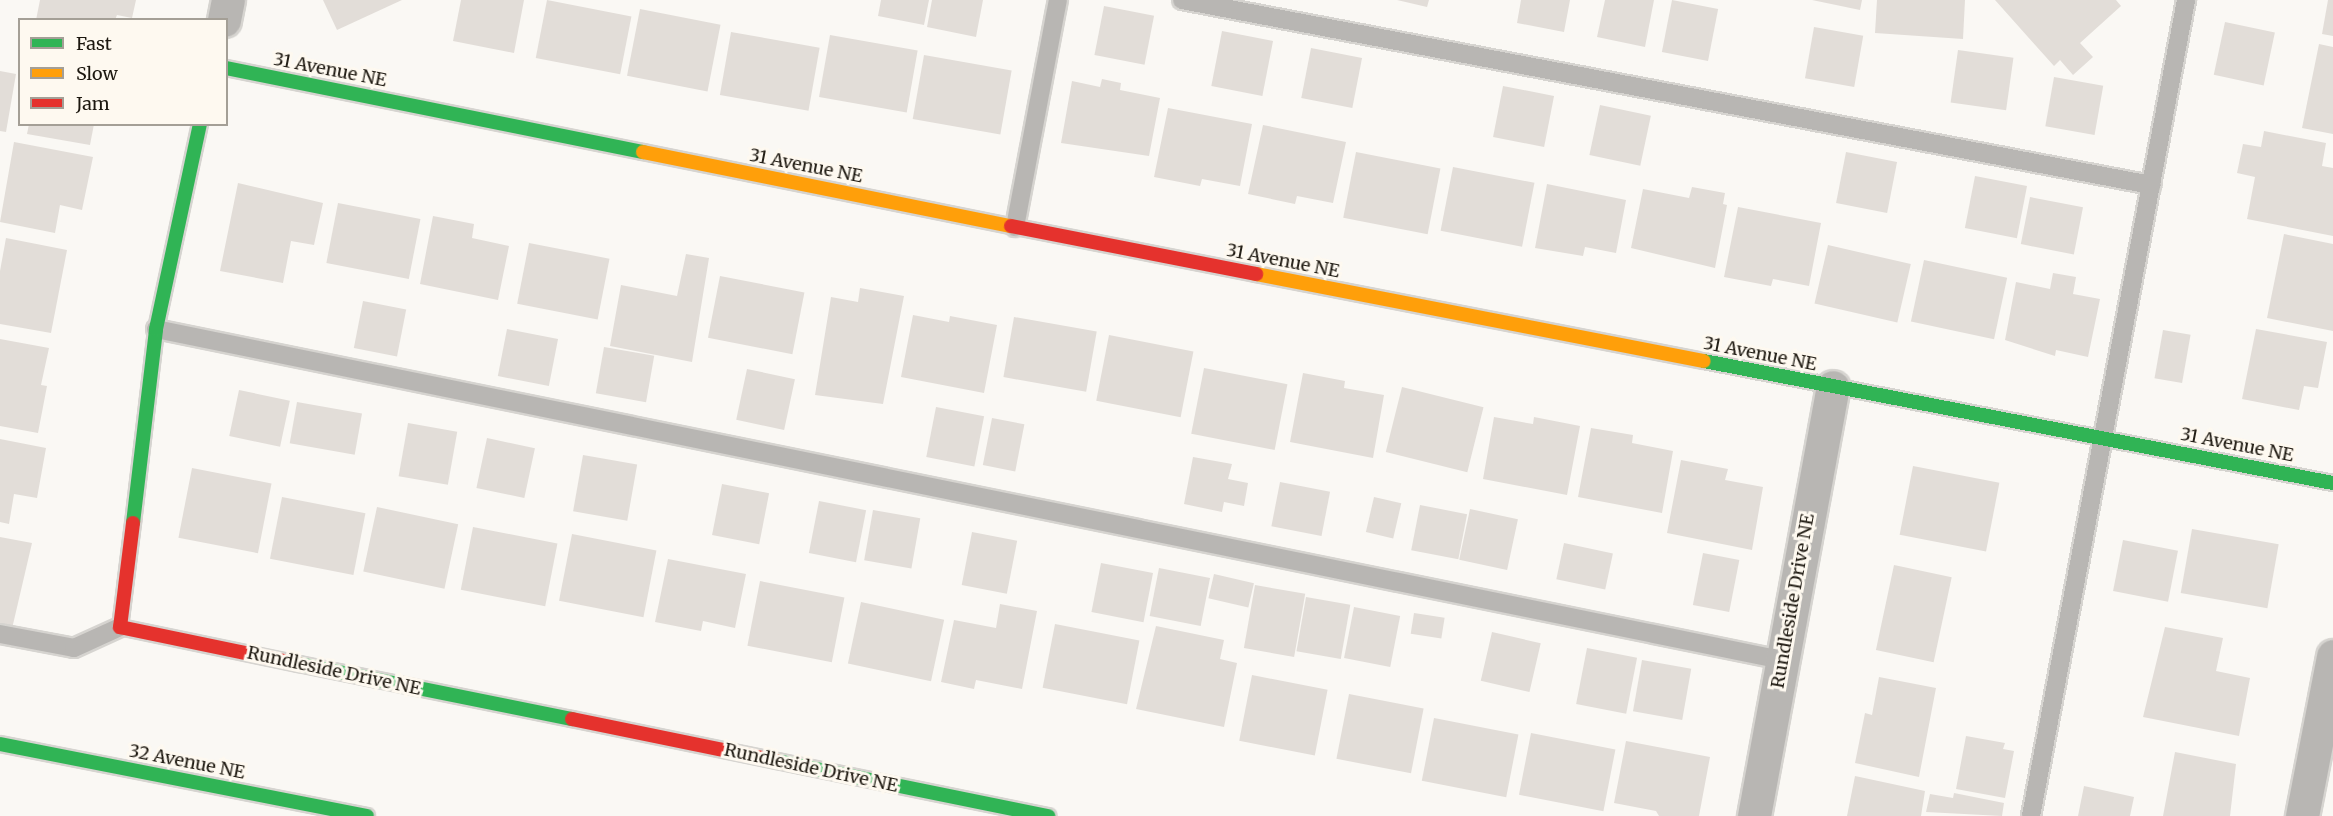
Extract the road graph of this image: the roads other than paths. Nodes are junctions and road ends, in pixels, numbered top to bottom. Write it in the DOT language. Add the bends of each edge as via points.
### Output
graph roads {
  1 [pos="228,0"];
  2 [pos="1058,0"];
  3 [pos="1182,0"];
  4 [pos="2186,0"];
  5 [pos="224,18"];
  6 [pos="228,68"];
  7 [pos="200,126"];
  8 [pos="2151,184"];
  9 [pos="1015,226"];
  10 [pos="156,329"];
  11 [pos="1833,387"];
  12 [pos="2102,437"];
  13 [pos="2333,483"];
  14 [pos="120,627"];
  15 [pos="0,634"];
  16 [pos="2333,656"];
  17 [pos="1782,660"];
  18 [pos="0,744"];
  19 [pos="367,816"];
  20 [pos="1048,816"];
  21 [pos="1754,816"];
  22 [pos="2031,816"];
  23 [pos="2302,816"];
  1 -- 5 [label="street"];
  2 -- 9 [label="lane"];
  3 -- 8 [label="lane"];
  4 -- 8 [label="lane"];
  6 -- 9 [label="street, 31 Avenue NE"];
  7 -- 10 [label="street"];
  8 -- 12 [label="lane"];
  9 -- 11 [label="street, 31 Avenue NE"];
  10 -- 14 [label="street"];
  10 -- 17 [label="lane"];
  11 -- 12 [label="street, 31 Avenue NE"];
  11 -- 17 [label="street, Rundleside Drive NE"];
  12 -- 13 [label="street, 31 Avenue NE"];
  12 -- 22 [label="lane"];
  14 -- 15 [label="lane" via="74,648"];
  14 -- 20 [label="street, Rundleside Drive NE"];
  16 -- 23 [label="street"];
  17 -- 21 [label="street, Rundleside Drive NE"];
  18 -- 19 [label="street, 32 Avenue NE"];
}
